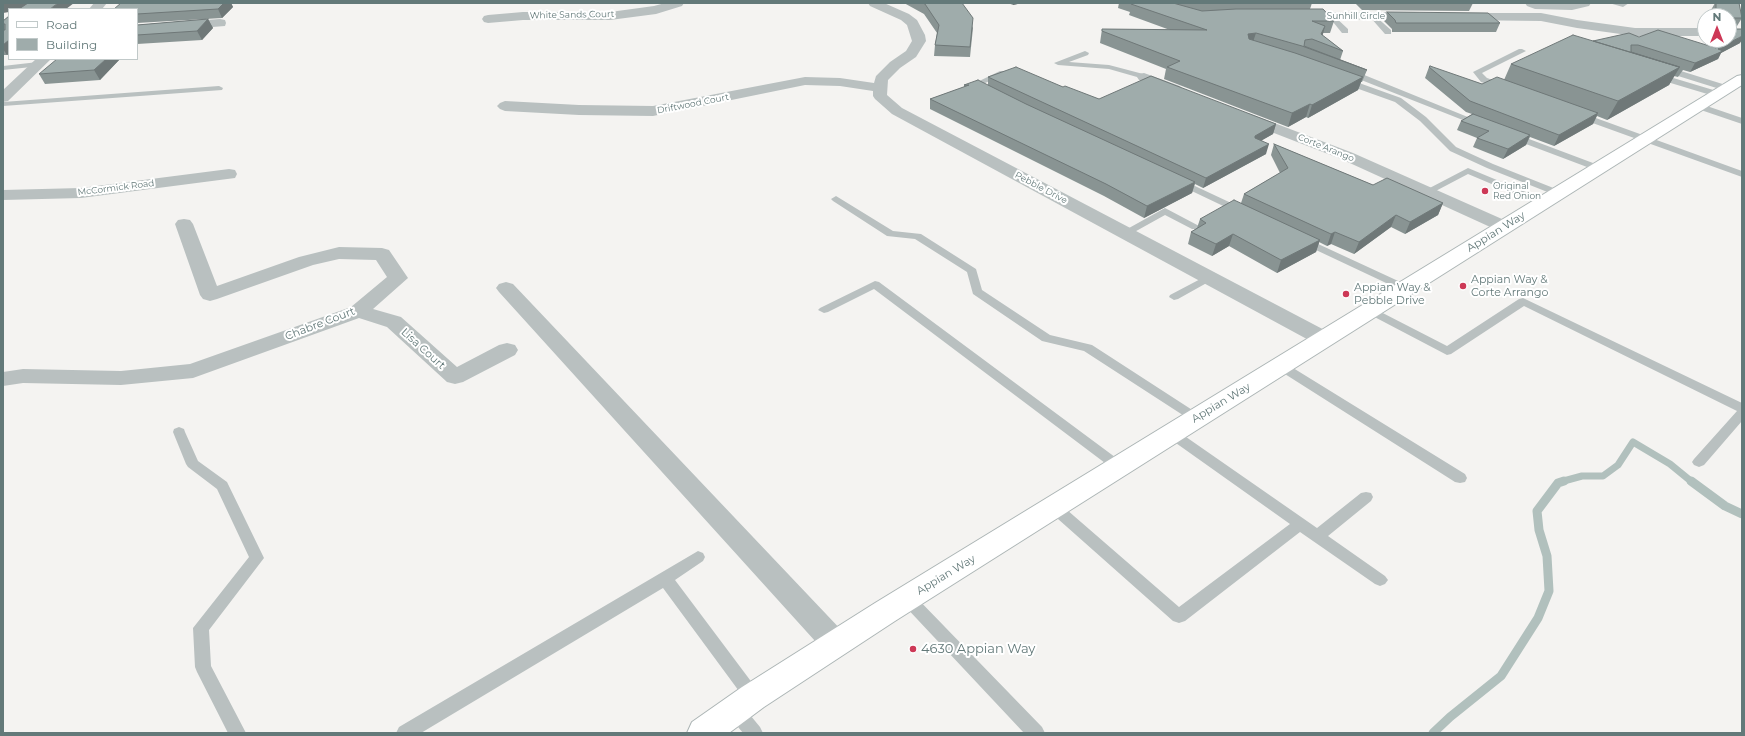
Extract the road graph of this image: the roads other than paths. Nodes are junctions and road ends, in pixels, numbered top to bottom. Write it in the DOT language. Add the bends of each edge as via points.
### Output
graph roads {
  1 [pos="678,3"];
  2 [pos="874,3"];
  3 [pos="1585,3"];
  4 [pos="1612,3"];
  5 [pos="1626,3"];
  6 [pos="1533,4"];
  7 [pos="1286,16"];
  8 [pos="1331,16"];
  9 [pos="1372,16"];
  10 [pos="1428,17"];
  11 [pos="1452,17"];
  12 [pos="1541,17"];
  13 [pos="488,19"];
  14 [pos="220,23"];
  15 [pos="138,29"];
  16 [pos="1345,31"];
  17 [pos="1388,32"];
  18 [pos="1697,32"];
  19 [pos="1522,51"];
  20 [pos="1085,53"];
  21 [pos="41,62"];
  22 [pos="1660,67"];
  23 [pos="3,68"];
  24 [pos="1342,70"];
  25 [pos="1003,73"];
  26 [pos="1651,74"];
  27 [pos="1144,77"];
  28 [pos="1339,79"];
  29 [pos="1742,79"];
  30 [pos="219,88"];
  31 [pos="880,88"];
  32 [pos="1514,91"];
  33 [pos="1722,91"];
  34 [pos="993,93"];
  35 [pos="1187,94"];
  36 [pos="3,98"];
  37 [pos="3,104"];
  38 [pos="505,106"];
  39 [pos="1698,106"];
  40 [pos="1231,111"];
  41 [pos="1572,113"];
  42 [pos="1742,121"];
  43 [pos="1491,127"];
  44 [pos="1506,133"];
  45 [pos="1644,140"];
  46 [pos="1598,168"];
  47 [pos="229,174"];
  48 [pos="1742,174"];
  49 [pos="1173,178"];
  50 [pos="1427,192"];
  51 [pos="1558,193"];
  52 [pos="3,195"];
  53 [pos="836,199"];
  54 [pos="1542,202"];
  55 [pos="1252,216"];
  56 [pos="184,224"];
  57 [pos="1505,226"];
  58 [pos="1196,227"];
  59 [pos="1125,234"];
  60 [pos="1296,236"];
  61 [pos="1208,278"];
  62 [pos="506,288"];
  63 [pos="1405,288"];
  64 [pos="1174,297"];
  65 [pos="824,310"];
  66 [pos="1369,310"];
  67 [pos="358,311"];
  68 [pos="1324,340"];
  69 [pos="507,350"];
  70 [pos="1281,366"];
  71 [pos="3,378"];
  72 [pos="1742,408"];
  73 [pos="1742,413"];
  74 [pos="1196,418"];
  75 [pos="179,432"];
  76 [pos="1171,433"];
  77 [pos="1699,462"];
  78 [pos="1118,466"];
  79 [pos="1460,478"];
  80 [pos="1366,497"];
  81 [pos="1054,507"];
  82 [pos="1300,524"];
  83 [pos="1318,536"];
  84 [pos="698,557"];
  85 [pos="664,579"];
  86 [pos="1380,580"];
  87 [pos="907,598"];
  88 [pos="835,644"];
  89 [pos="744,704"];
  90 [pos="237,733"];
  91 [pos="406,733"];
  92 [pos="702,733"];
  93 [pos="754,733"];
  94 [pos="1036,733"];
  1 -- 13 [label="street, White Sands Court" via="656,10 610,16 523,16"];
  2 -- 31 [label="street" via="897,12 912,23 918,35 918,41 911,54 881,79"];
  3 -- 6 [label="street" via="1572,6"];
  4 -- 5 [label="lane"];
  6 -- 12 [label="street"];
  7 -- 8 [label="street, Sunhill Circle"];
  8 -- 9 [label="street, Sunhill Circle"];
  8 -- 16 [label="lane"];
  9 -- 10 [label="street, Sunhill Circle"];
  9 -- 17 [label="lane"];
  11 -- 12 [label="street"];
  12 -- 18 [label="street" via="1634,32"];
  14 -- 15 [label="street"];
  19 -- 32 [label="lane" via="1477,72 1484,80"];
  20 -- 27 [label="lane" via="1058,63 1109,67"];
  21 -- 23 [label="lane"];
  21 -- 36 [label="street"];
  22 -- 33 [label="lane"];
  24 -- 43 [label="lane"];
  25 -- 34 [label="lane" via="978,84"];
  26 -- 33 [label="lane"];
  27 -- 35 [label="street"];
  28 -- 51 [label="lane" via="1398,100 1423,119 1453,149"];
  29 -- 33 [label="main road, Appian Way"];
  30 -- 37 [label="lane"];
  31 -- 38 [label="street, Driftwood Court" via="840,82 805,81 653,111"];
  31 -- 59 [label="street, Pebble Drive" via="880,96 897,111"];
  33 -- 39 [label="main road, Appian Way"];
  39 -- 42 [label="lane"];
  39 -- 45 [label="main road, Appian Way"];
  40 -- 50 [label="street, Corte Arango" via="1347,156"];
  41 -- 45 [label="lane"];
  44 -- 46 [label="lane"];
  45 -- 46 [label="main road, Appian Way"];
  45 -- 48 [label="lane"];
  46 -- 51 [label="main road, Appian Way"];
  47 -- 52 [label="street, McCormick Road" via="82,193"];
  49 -- 55 [label="lane"];
  50 -- 54 [label="lane" via="1468,171"];
  50 -- 57 [label="street, Corte Arango"];
  51 -- 54 [label="main road, Appian Way"];
  53 -- 74 [label="lane" via="891,234 917,236 972,271 977,292 1046,338 1088,348"];
  54 -- 57 [label="main road, Appian Way"];
  56 -- 67 [label="street, Chabre Court" via="210,295 306,261 339,253 382,254 398,278"];
  57 -- 63 [label="main road, Appian Way"];
  58 -- 59 [label="lane" via="1165,211"];
  59 -- 61 [label="street, Pebble Drive"];
  60 -- 63 [label="lane"];
  61 -- 64 [label="lane"];
  61 -- 68 [label="street, Pebble Drive"];
  62 -- 88 [label="street"];
  63 -- 66 [label="main road, Appian Way"];
  65 -- 78 [label="lane" via="875,284"];
  66 -- 68 [label="main road, Appian Way"];
  66 -- 72 [label="lane" via="1447,351 1523,301"];
  67 -- 69 [label="street, Lisa Court" via="394,322 455,377"];
  67 -- 71 [label="street, Chabre Court" via="193,371 121,378"];
  68 -- 70 [label="main road, Appian Way"];
  70 -- 74 [label="main road, Appian Way"];
  70 -- 79 [label="lane"];
  73 -- 77 [label="lane"];
  74 -- 76 [label="main road, Appian Way"];
  75 -- 90 [label="lane" via="193,464 222,486 256,558 200,628 203,667"];
  76 -- 78 [label="main road, Appian Way"];
  76 -- 82 [label="lane"];
  78 -- 81 [label="main road, Appian Way"];
  80 -- 83 [label="lane"];
  81 -- 82 [label="lane" via="1179,616"];
  81 -- 87 [label="main road, Appian Way"];
  82 -- 83 [label="lane"];
  83 -- 86 [label="lane"];
  84 -- 85 [label="lane"];
  85 -- 89 [label="lane"];
  85 -- 91 [label="lane"];
  87 -- 88 [label="main road, Appian Way"];
  87 -- 94 [label="lane"];
  88 -- 89 [label="main road, Appian Way"];
  89 -- 92 [label="main road, Appian Way"];
  89 -- 93 [label="lane"];
}
